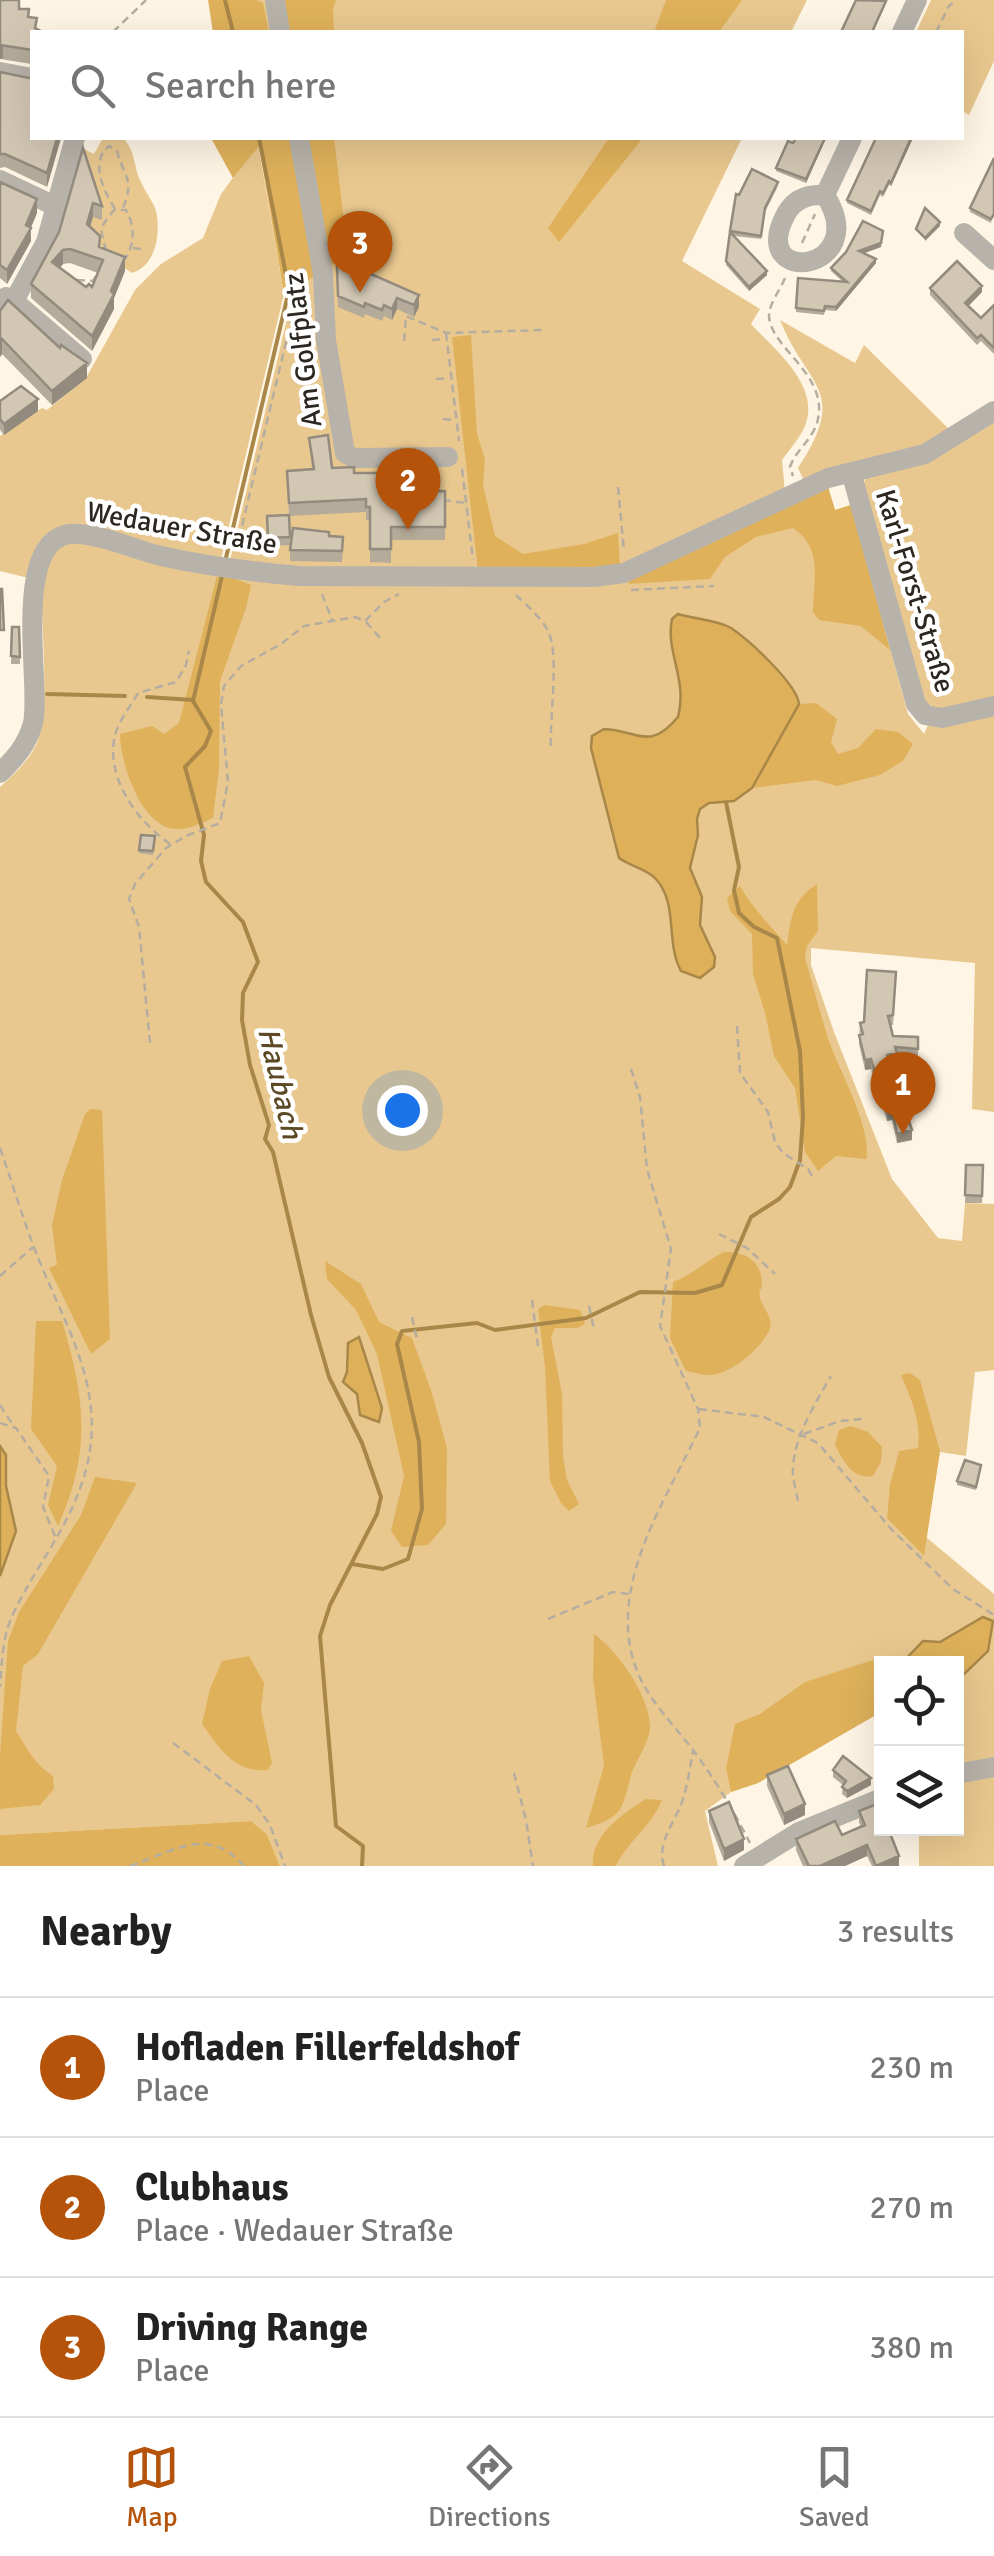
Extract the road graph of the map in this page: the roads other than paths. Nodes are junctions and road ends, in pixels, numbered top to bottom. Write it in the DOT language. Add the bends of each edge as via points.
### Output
graph roads {
  1 [pos="275,0"];
  2 [pos="917,0"];
  3 [pos="280,30"];
  4 [pos="903,30"];
  5 [pos="0,72"];
  6 [pos="30,78"];
  7 [pos="74,140"];
  8 [pos="299,140"];
  9 [pos="851,140"];
  10 [pos="0,180"];
  11 [pos="825,195"];
  12 [pos="55,206"];
  13 [pos="964,233"];
  14 [pos="994,260"];
  15 [pos="7,301"];
  16 [pos="82,359"];
  17 [pos="994,411"];
  18 [pos="448,457"];
  19 [pos="850,472"];
  20 [pos="994,706"];
  21 [pos="0,773"];
  22 [pos="994,1767"];
  23 [pos="964,1773"];
  24 [pos="874,1801"];
  25 [pos="750,1862"];
  1 -- 3 [label="street"];
  2 -- 4 [label="street"];
  5 -- 6 [label="street"];
  7 -- 12 [label="street"];
  8 -- 18 [label="street, Am Golfplatz" via="345,453"];
  9 -- 11 [label="street"];
  10 -- 12 [label="street"];
  12 -- 15 [label="street" via="46,242"];
  13 -- 14 [label="street"];
  15 -- 16 [label="street"];
  17 -- 19 [label="street, Wedauer Straße" via="925,454"];
  19 -- 20 [label="street, Karl-Forst-Straße" via="916,704 925,715 942,718"];
  19 -- 21 [label="street, Wedauer Straße" via="622,582 315,576 225,568 78,533 61,536 44,550 33,588 34,718 25,747"];
  22 -- 23 [label="street"];
  24 -- 25 [label="street" via="799,1832"];
}
